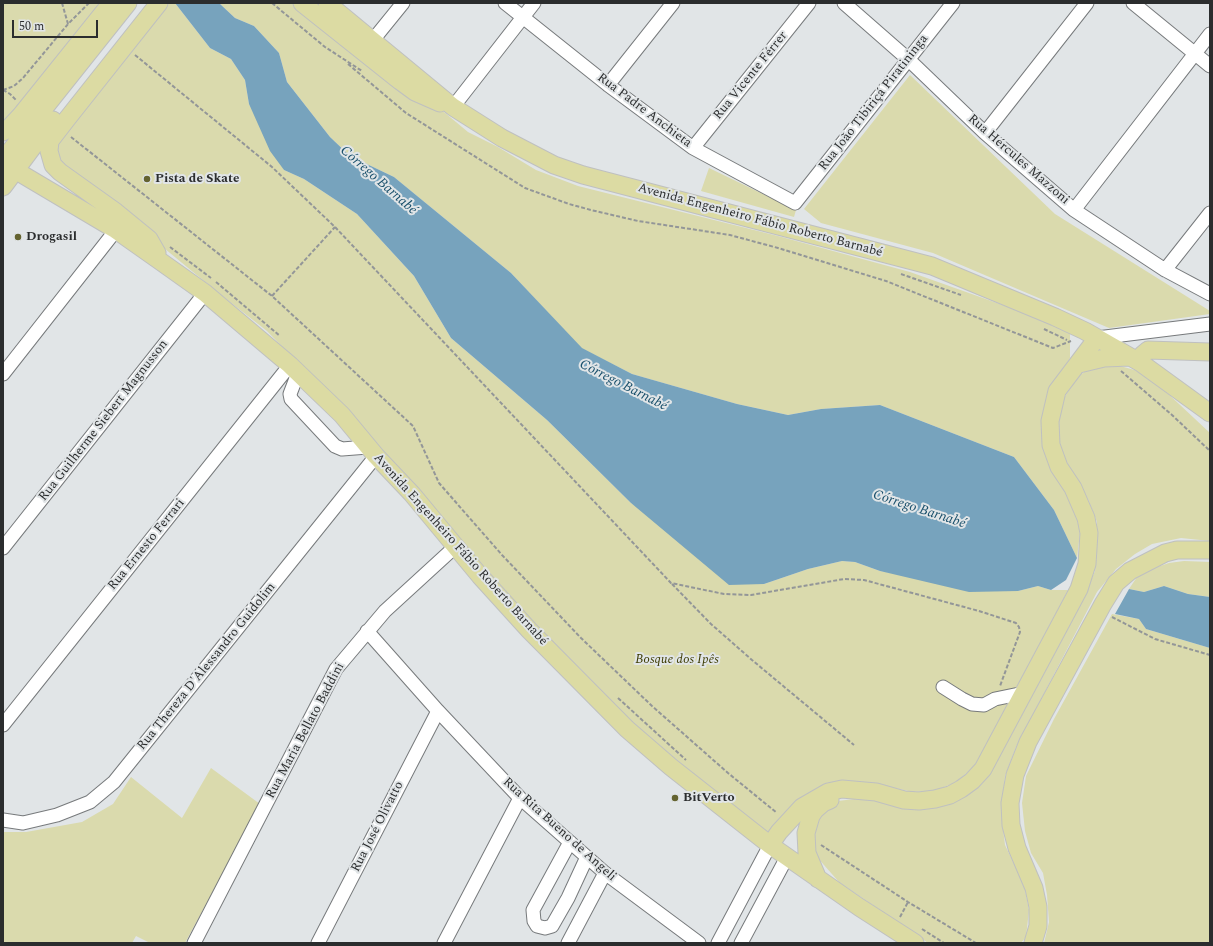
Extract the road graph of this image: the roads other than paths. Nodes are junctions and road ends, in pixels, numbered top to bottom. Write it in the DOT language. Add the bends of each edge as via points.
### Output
graph roads {
  1 [pos="111,3"];
  2 [pos="128,3"];
  3 [pos="145,3"];
  4 [pos="159,3"];
  5 [pos="302,3"];
  6 [pos="327,3"];
  7 [pos="404,3"];
  8 [pos="505,3"];
  9 [pos="534,3"];
  10 [pos="673,3"];
  11 [pos="809,3"];
  12 [pos="844,3"];
  13 [pos="953,3"];
  14 [pos="1087,3"];
  15 [pos="1133,3"];
  16 [pos="523,18"];
  17 [pos="1210,34"];
  18 [pos="373,40"];
  19 [pos="1195,54"];
  20 [pos="909,60"];
  21 [pos="1210,66"];
  22 [pos="608,85"];
  23 [pos="453,107"];
  24 [pos="3,132"];
  25 [pos="985,133"];
  26 [pos="693,148"];
  27 [pos="7,164"];
  28 [pos="3,187"];
  29 [pos="795,203"];
  30 [pos="1074,210"];
  31 [pos="1210,213"];
  32 [pos="116,230"];
  33 [pos="160,261"];
  34 [pos="1165,270"];
  35 [pos="205,293"];
  36 [pos="1210,294"];
  37 [pos="1210,324"];
  38 [pos="1170,329"];
  39 [pos="1097,338"];
  40 [pos="1175,350"];
  41 [pos="1210,352"];
  42 [pos="1135,360"];
  43 [pos="1079,364"];
  44 [pos="294,369"];
  45 [pos="3,374"];
  46 [pos="1210,413"];
  47 [pos="372,451"];
  48 [pos="456,546"];
  49 [pos="3,548"];
  50 [pos="1210,550"];
  51 [pos="367,631"];
  52 [pos="943,687"];
  53 [pos="1024,693"];
  54 [pos="438,711"];
  55 [pos="3,725"];
  56 [pos="858,790"];
  57 [pos="520,798"];
  58 [pos="3,820"];
  59 [pos="774,838"];
  60 [pos="570,842"];
  61 [pos="587,857"];
  62 [pos="787,857"];
  63 [pos="605,873"];
  64 [pos="818,879"];
  65 [pos="194,943"];
  66 [pos="318,943"];
  67 [pos="444,943"];
  68 [pos="568,943"];
  69 [pos="699,943"];
  70 [pos="718,943"];
  71 [pos="741,943"];
  72 [pos="915,943"];
  73 [pos="1034,943"];
  1 -- 24 [label="main road" via="21,115"];
  2 -- 27 [label="main road"];
  3 -- 27 [label="main road" via="29,150"];
  4 -- 33 [label="main road" via="50,141 49,151 53,166 149,239"];
  5 -- 23 [label="main road" via="415,92"];
  6 -- 18 [label="main road, Avenida Engenheiro Fábio Roberto Barnabé"];
  7 -- 18 [label="street"];
  8 -- 16 [label="street, Rua Padre Anchieta"];
  9 -- 16 [label="street"];
  10 -- 22 [label="street"];
  11 -- 26 [label="street, Rua Vicente Férrer"];
  12 -- 20 [label="street, Rua Hércules Mazzoni"];
  13 -- 20 [label="street, Rua João Tibiriçá Piratininga"];
  14 -- 25 [label="street"];
  15 -- 19 [label="street"];
  16 -- 22 [label="street, Rua Padre Anchieta"];
  16 -- 23 [label="street"];
  17 -- 19 [label="street"];
  18 -- 23 [label="main road, Avenida Engenheiro Fábio Roberto Barnabé"];
  19 -- 21 [label="street"];
  19 -- 30 [label="street"];
  20 -- 25 [label="street, Rua Hércules Mazzoni"];
  20 -- 29 [label="street, Rua João Tibiriçá Piratininga"];
  22 -- 26 [label="street, Rua Padre Anchieta"];
  23 -- 39 [label="main road, Avenida Engenheiro Fábio Roberto Barnabé" via="502,138 554,165 583,175 932,266 1055,317"];
  25 -- 30 [label="street, Rua Hércules Mazzoni"];
  26 -- 29 [label="street, Rua Padre Anchieta"];
  27 -- 28 [label="main road"];
  27 -- 32 [label="main road, Avenida Engenheiro Fábio Roberto Barnabé"];
  30 -- 34 [label="street, Rua Hércules Mazzoni"];
  31 -- 34 [label="street"];
  32 -- 33 [label="main road, Avenida Engenheiro Fábio Roberto Barnabé"];
  32 -- 45 [label="street"];
  33 -- 35 [label="main road, Avenida Engenheiro Fábio Roberto Barnabé"];
  34 -- 36 [label="street, Rua Hércules Mazzoni"];
  35 -- 44 [label="main road, Avenida Engenheiro Fábio Roberto Barnabé"];
  35 -- 49 [label="street, Rua Guilherme Siebert Magnusson"];
  37 -- 38 [label="street"];
  38 -- 39 [label="street"];
  38 -- 40 [label="street"];
  39 -- 42 [label="main road, Avenida Engenheiro Fábio Roberto Barnabé"];
  39 -- 43 [label="main road"];
  40 -- 41 [label="main road"];
  40 -- 42 [label="main road" via="1148,350"];
  42 -- 43 [label="main road" via="1104,358"];
  42 -- 46 [label="main road, Avenida Engenheiro Fábio Roberto Barnabé"];
  43 -- 53 [label="main road" via="1057,391 1050,421 1051,445 1059,467 1073,488 1086,518 1089,533 1087,564 1079,589"];
  44 -- 47 [label="main road, Avenida Engenheiro Fábio Roberto Barnabé" via="342,416"];
  44 -- 47 [label="street" via="291,399 335,446 342,449"];
  44 -- 55 [label="street, Rua Ernesto Ferrari"];
  47 -- 48 [label="main road, Avenida Engenheiro Fábio Roberto Barnabé"];
  47 -- 58 [label="street, Rua Thereza D'Alessandro Guidolim" via="114,782 90,802 57,815 23,823"];
  48 -- 51 [label="street, Rua Maria Bellato Baddini"];
  48 -- 59 [label="main road, Avenida Engenheiro Fábio Roberto Barnabé" via="524,624 627,729 671,767"];
  50 -- 73 [label="main road" via="1165,552 1130,571 1116,583 1028,742 1015,775 1010,803 1017,848 1034,888 1038,907 1038,926"];
  51 -- 54 [label="street, Rua Rita Bueno de Angeli"];
  51 -- 65 [label="street, Rua Maria Bellato Baddini" via="336,669"];
  52 -- 53 [label="street" via="972,704 984,705 995,699"];
  53 -- 56 [label="main road" via="983,769 972,781 950,795 919,801"];
  54 -- 57 [label="street, Rua Rita Bueno de Angeli"];
  54 -- 66 [label="street, Rua José Olivatto"];
  56 -- 59 [label="main road" via="842,789 813,799 802,807"];
  56 -- 64 [label="main road" via="823,803 811,816 806,833 807,853"];
  57 -- 60 [label="street, Rua Rita Bueno de Angeli"];
  57 -- 67 [label="street"];
  59 -- 62 [label="main road, Avenida Engenheiro Fábio Roberto Barnabé"];
  59 -- 70 [label="street"];
  60 -- 61 [label="street, Rua Rita Bueno de Angeli"];
  60 -- 61 [label="street" via="533,910 537,926 552,926"];
  61 -- 63 [label="street, Rua Rita Bueno de Angeli"];
  62 -- 64 [label="main road, Avenida Engenheiro Fábio Roberto Barnabé"];
  62 -- 71 [label="street"];
  63 -- 68 [label="street"];
  63 -- 69 [label="street, Rua Rita Bueno de Angeli"];
  64 -- 72 [label="main road, Avenida Engenheiro Fábio Roberto Barnabé"];
}
